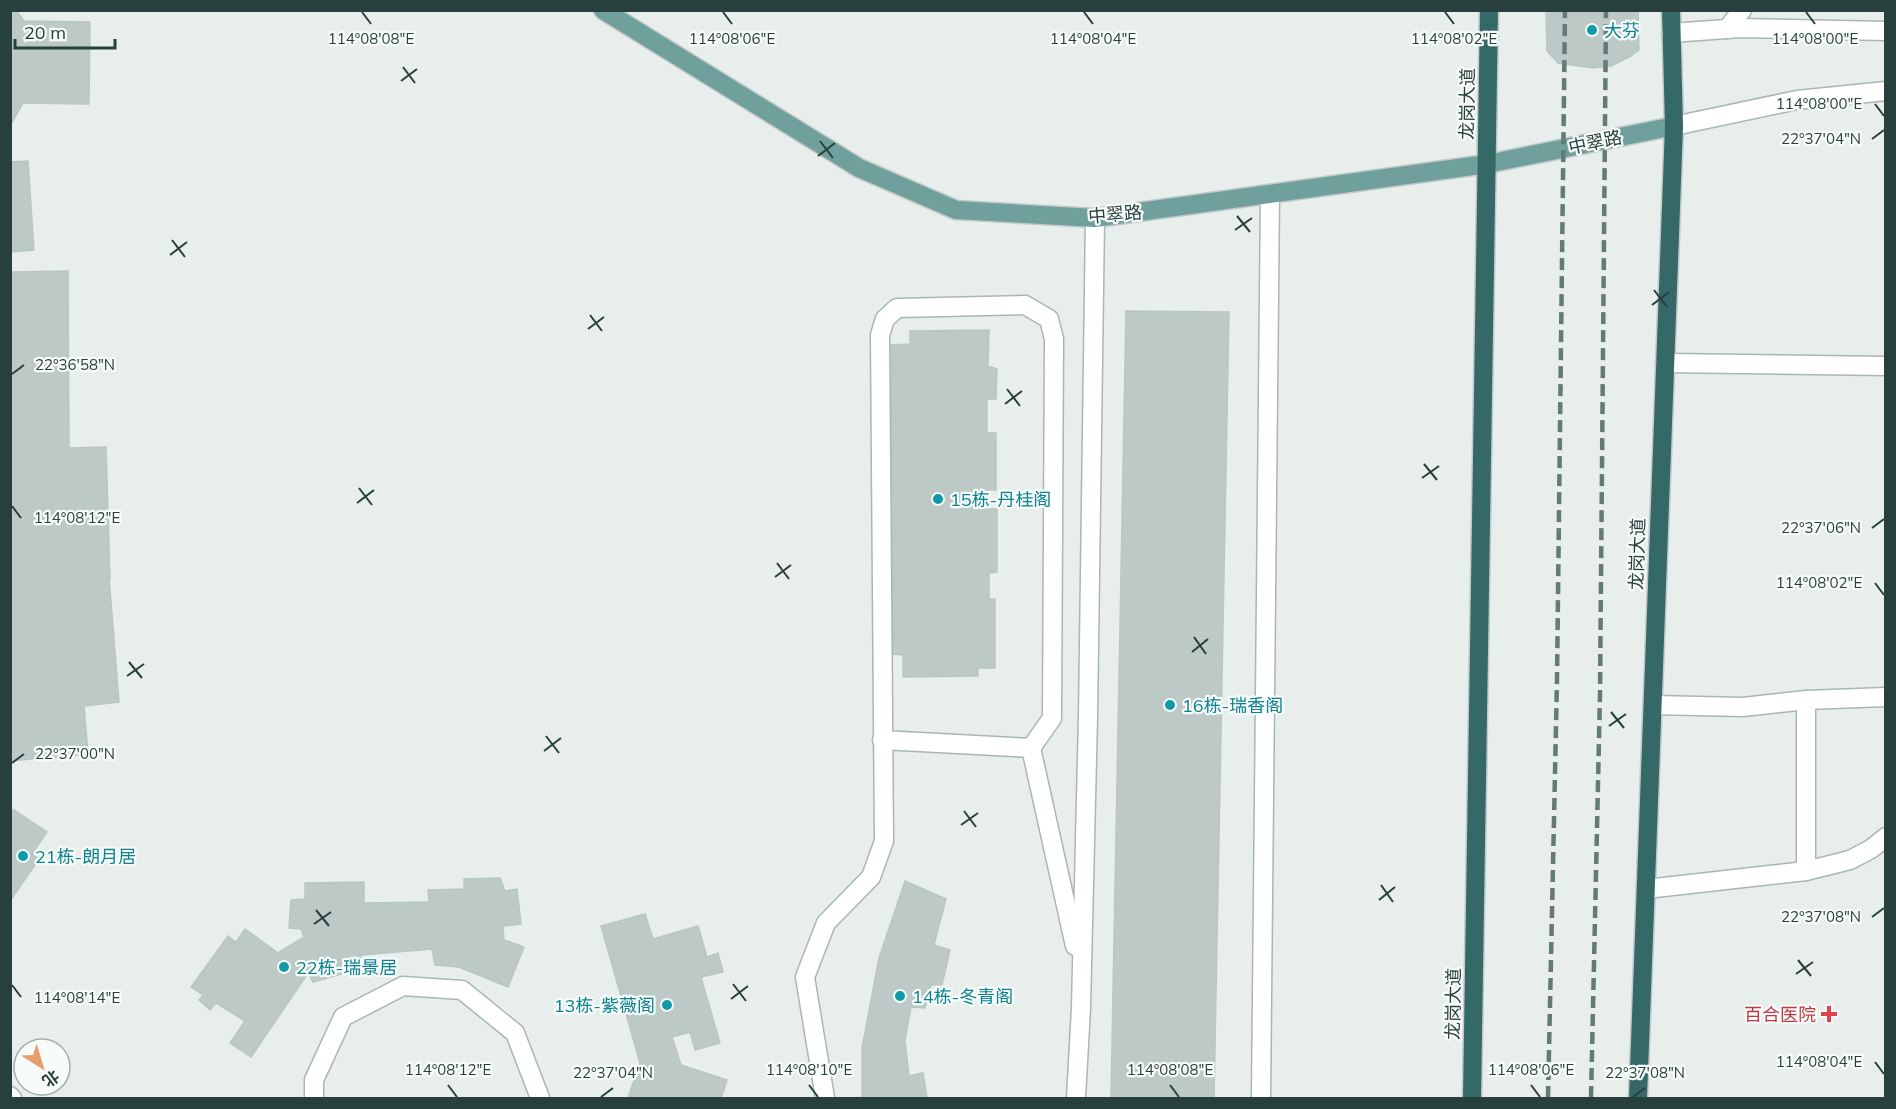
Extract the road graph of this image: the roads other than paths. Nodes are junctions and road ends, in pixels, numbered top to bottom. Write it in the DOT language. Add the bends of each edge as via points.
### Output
graph roads {
  1 [pos="603,10"];
  2 [pos="1489,10"];
  3 [pos="1671,10"];
  4 [pos="1742,10"];
  5 [pos="1727,29"];
  6 [pos="1886,31"];
  7 [pos="1671,33"];
  8 [pos="1886,91"];
  9 [pos="1674,126"];
  10 [pos="1487,164"];
  11 [pos="1270,194"];
  12 [pos="1095,218"];
  13 [pos="1665,363"];
  14 [pos="1886,366"];
  15 [pos="1886,697"];
  16 [pos="1806,700"];
  17 [pos="1653,705"];
  18 [pos="882,740"];
  19 [pos="1031,748"];
  20 [pos="1886,837"];
  21 [pos="1806,871"];
  22 [pos="1646,889"];
  23 [pos="1082,974"];
  24 [pos="314,1098"];
  25 [pos="540,1098"];
  26 [pos="825,1098"];
  27 [pos="1076,1098"];
  28 [pos="1261,1098"];
  29 [pos="1472,1098"];
  30 [pos="1638,1098"];
  1 -- 12 [label="main road, 中翠路" via="859,168 956,210"];
  2 -- 10 [label="highway, 龙岗大道"];
  3 -- 7 [label="highway, 龙岗大道"];
  4 -- 5 [label="street"];
  5 -- 6 [label="street"];
  5 -- 7 [label="street"];
  7 -- 9 [label="highway, 龙岗大道"];
  8 -- 9 [label="street" via="1797,100"];
  9 -- 10 [label="main road, 中翠路"];
  9 -- 13 [label="highway, 龙岗大道"];
  10 -- 11 [label="main road, 中翠路"];
  10 -- 29 [label="highway, 龙岗大道"];
  11 -- 12 [label="main road, 中翠路"];
  11 -- 28 [label="street"];
  12 -- 23 [label="street"];
  13 -- 14 [label="street"];
  13 -- 17 [label="highway, 龙岗大道"];
  15 -- 16 [label="street"];
  16 -- 17 [label="street" via="1743,706"];
  16 -- 21 [label="street"];
  17 -- 22 [label="highway, 龙岗大道"];
  18 -- 19 [label="street"];
  18 -- 19 [label="street" via="880,335 885,319 897,308 1024,305 1049,320 1054,339 1052,718"];
  18 -- 26 [label="street" via="884,841 871,877 826,923 806,977"];
  19 -- 23 [label="street"];
  20 -- 21 [label="street" via="1850,860"];
  21 -- 22 [label="street"];
  22 -- 30 [label="highway, 龙岗大道"];
  23 -- 27 [label="street"];
  24 -- 25 [label="street" via="314,1080 343,1017 403,986 462,990 515,1033"];
}
